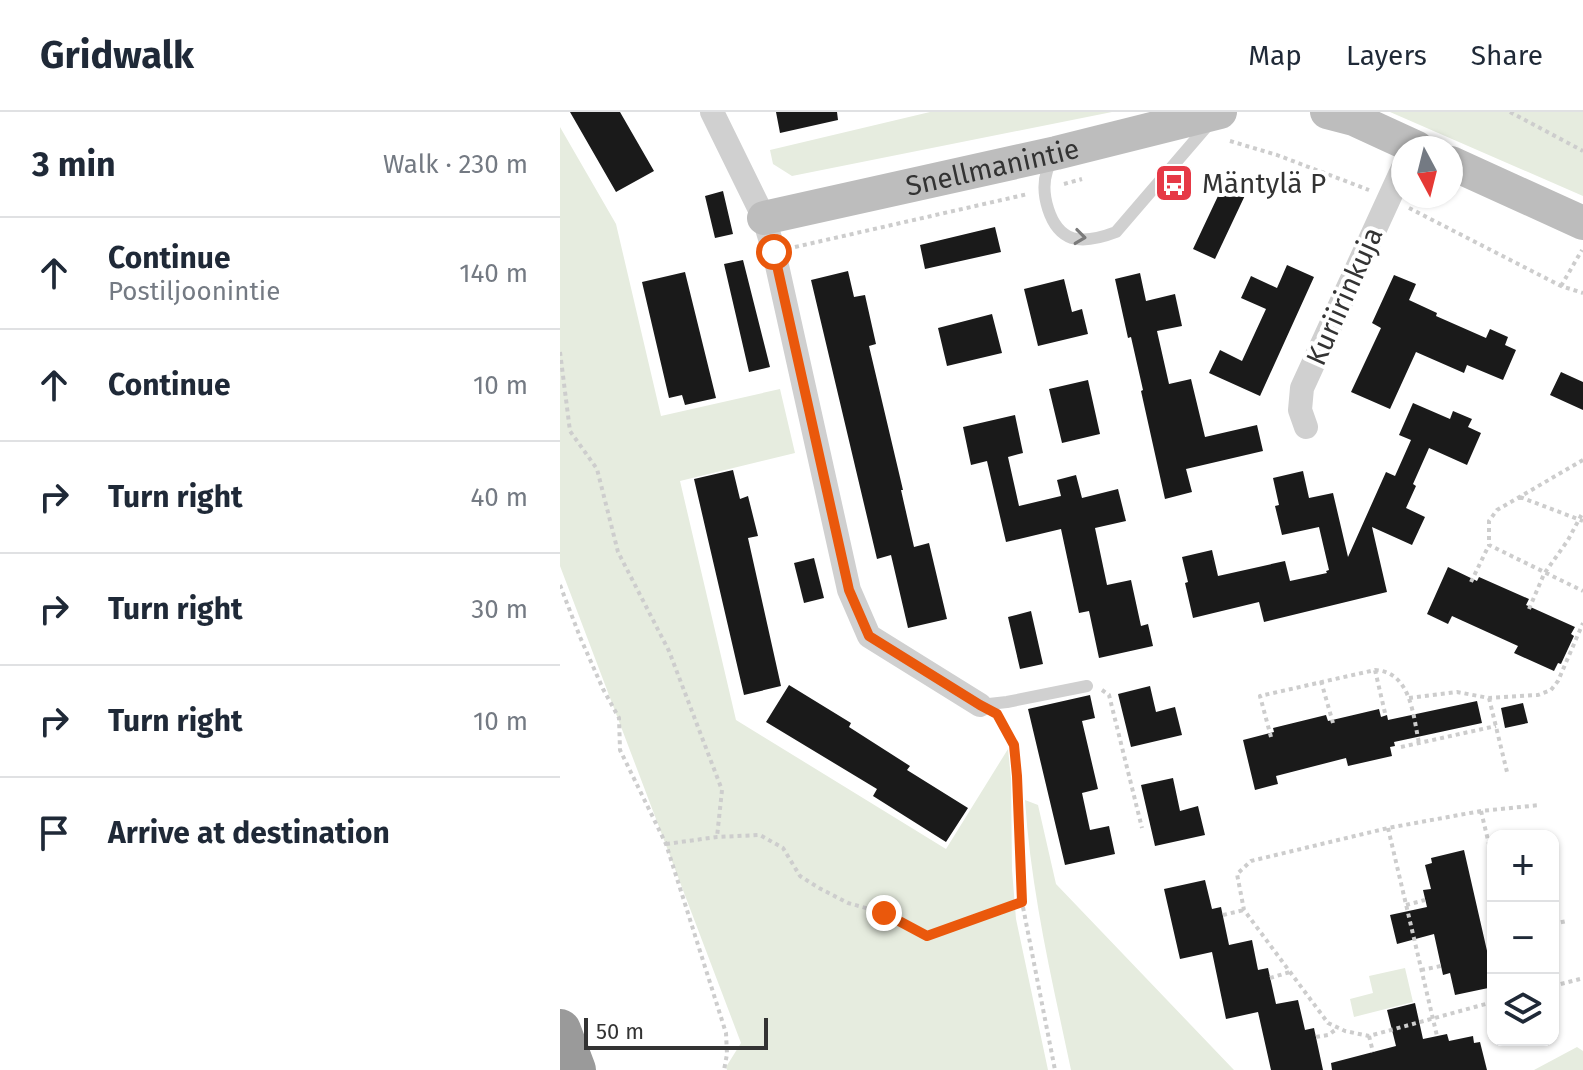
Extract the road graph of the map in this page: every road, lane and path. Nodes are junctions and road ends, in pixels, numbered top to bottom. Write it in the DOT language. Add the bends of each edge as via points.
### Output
graph roads {
  1 [pos="712,112"];
  2 [pos="1220,112"];
  3 [pos="1327,112"];
  4 [pos="1510,112"];
  5 [pos="1391,141"];
  6 [pos="1186,148"];
  7 [pos="1583,151"];
  8 [pos="1056,153"];
  9 [pos="1463,168"];
  10 [pos="1088,177"];
  11 [pos="1045,190"];
  12 [pos="1391,194"];
  13 [pos="1389,198"];
  14 [pos="764,218"];
  15 [pos="1583,223"];
  16 [pos="1583,248"];
  17 [pos="774,252"];
  18 [pos="1561,286"];
  19 [pos="1583,293"];
  20 [pos="560,352"];
  21 [pos="1306,427"];
  22 [pos="1583,460"];
  23 [pos="1520,497"];
  24 [pos="1583,512"];
  25 [pos="1581,520"];
  26 [pos="1489,545"];
  27 [pos="1544,574"];
  28 [pos="1471,582"];
  29 [pos="560,585"];
  30 [pos="1583,591"];
  31 [pos="1529,609"];
  32 [pos="1583,623"];
  33 [pos="1375,670"];
  34 [pos="1321,681"];
  35 [pos="1087,686"];
  36 [pos="1409,698"];
  37 [pos="1489,698"];
  38 [pos="980,705"];
  39 [pos="1385,713"];
  40 [pos="1333,723"];
  41 [pos="1496,726"];
  42 [pos="1271,737"];
  43 [pos="1419,743"];
  44 [pos="1401,747"];
  45 [pos="1507,772"];
  46 [pos="1540,805"];
  47 [pos="1481,811"];
  48 [pos="1142,828"];
  49 [pos="1388,828"];
  50 [pos="1487,836"];
  51 [pos="717,837"];
  52 [pos="666,844"];
  53 [pos="1425,900"];
  54 [pos="1022,902"];
  55 [pos="1406,905"];
  56 [pos="1244,910"];
  57 [pos="1223,915"];
  58 [pos="1567,921"];
  59 [pos="1559,923"];
  60 [pos="1441,966"];
  61 [pos="1421,970"];
  62 [pos="1290,972"];
  63 [pos="1270,978"];
  64 [pos="1580,979"];
  65 [pos="1559,984"];
  66 [pos="1487,1004"];
  67 [pos="1433,1019"];
  68 [pos="1338,1028"];
  69 [pos="560,1030"];
  70 [pos="1369,1036"];
  71 [pos="1437,1036"];
  72 [pos="1316,1037"];
  73 [pos="1373,1052"];
  74 [pos="575,1070"];
  75 [pos="724,1070"];
  76 [pos="1055,1070"];
  1 -- 14 [label="street"];
  2 -- 6 [label="lane"];
  2 -- 8 [label="street, Snellmanintie"];
  3 -- 5 [label="street" via="1354,119"];
  4 -- 7 [label="path"];
  11 -- 6 [label="lane, one-way" via="1056,228 1071,238 1102,238 1116,232"];
  6 -- 13 [label="path" via="1232,141"];
  8 -- 11 [label="lane" via="1046,172"];
  8 -- 14 [label="street, Snellmanintie"];
  9 -- 15 [label="street"];
  10 -- 11 [label="path"];
  11 -- 17 [label="path"];
  12 -- 13 [label="street, Kuriirinkuja"];
  13 -- 18 [label="path"];
  13 -- 21 [label="street, Kuriirinkuja" via="1302,388 1300,410"];
  14 -- 17 [label="street"];
  16 -- 18 [label="path"];
  17 -- 38 [label="street" via="849,590 869,636"];
  18 -- 19 [label="path"];
  20 -- 51 [label="path" via="570,431 597,469 618,552 669,651 722,790"];
  22 -- 23 [label="path"];
  23 -- 25 [label="path"];
  23 -- 26 [label="path" via="1489,521"];
  24 -- 25 [label="path"];
  25 -- 27 [label="path"];
  26 -- 27 [label="path"];
  26 -- 28 [label="path"];
  27 -- 30 [label="path"];
  27 -- 31 [label="path"];
  29 -- 52 [label="path" via="619,718 620,750"];
  32 -- 37 [label="path" via="1551,690"];
  33 -- 34 [label="path"];
  33 -- 36 [label="path" via="1399,680"];
  33 -- 39 [label="path"];
  34 -- 40 [label="path"];
  34 -- 42 [label="path" via="1260,696"];
  35 -- 38 [label="lane"];
  35 -- 48 [label="path" via="1109,695"];
  36 -- 37 [label="path" via="1457,692"];
  36 -- 43 [label="path"];
  37 -- 41 [label="path"];
  38 -- 54 [label="path" via="997,714 1014,745"];
  41 -- 43 [label="path"];
  41 -- 45 [label="path"];
  43 -- 44 [label="path"];
  46 -- 47 [label="path"];
  47 -- 49 [label="path"];
  47 -- 50 [label="path"];
  49 -- 55 [label="path"];
  49 -- 56 [label="path" via="1251,861 1237,874"];
  51 -- 52 [label="path"];
  51 -- 54 [label="path" via="760,835 783,848 800,876 819,888 927,936"];
  52 -- 75 [label="path" via="726,1033"];
  53 -- 55 [label="path"];
  54 -- 76 [label="path"];
  55 -- 61 [label="path"];
  56 -- 57 [label="path"];
  56 -- 62 [label="path"];
  58 -- 59 [label="path"];
  60 -- 61 [label="path"];
  61 -- 67 [label="path"];
  62 -- 63 [label="path"];
  62 -- 68 [label="path" via="1328,1023"];
  64 -- 65 [label="path"];
  66 -- 67 [label="path"];
  67 -- 70 [label="path"];
  67 -- 71 [label="path"];
  68 -- 70 [label="path"];
  68 -- 72 [label="path"];
  69 -- 74 [label="highway"];
  70 -- 73 [label="path"];
}
